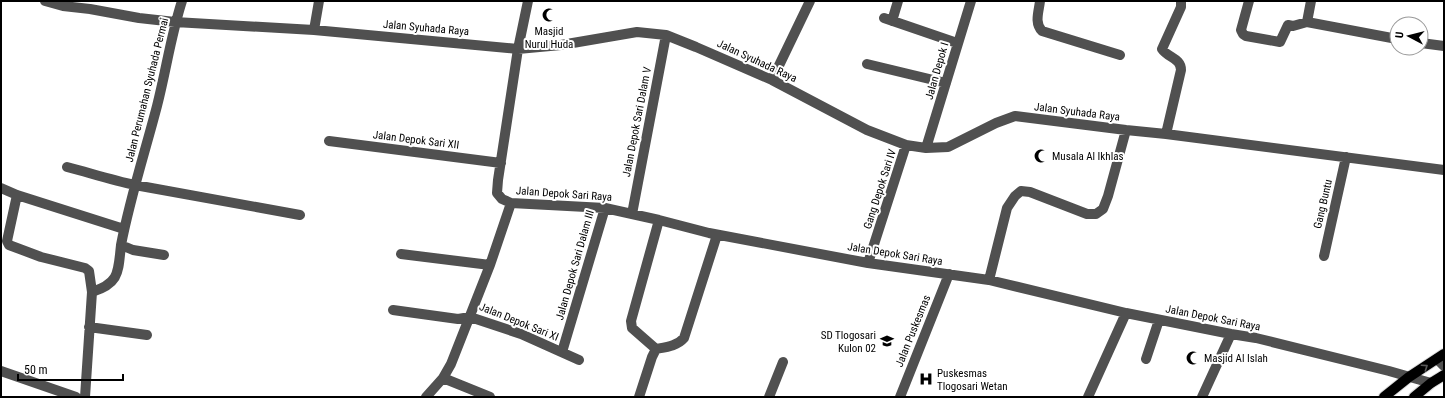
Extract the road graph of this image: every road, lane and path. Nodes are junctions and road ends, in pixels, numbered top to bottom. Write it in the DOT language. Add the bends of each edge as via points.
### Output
graph roads {
  1 [pos="44,1"];
  2 [pos="182,1"];
  3 [pos="319,1"];
  4 [pos="528,1"];
  5 [pos="810,1"];
  6 [pos="898,1"];
  7 [pos="970,1"];
  8 [pos="1040,1"];
  9 [pos="1180,1"];
  10 [pos="1249,1"];
  11 [pos="1311,1"];
  12 [pos="175,22"];
  13 [pos="1307,22"];
  14 [pos="314,30"];
  15 [pos="666,35"];
  16 [pos="1389,37"];
  17 [pos="957,43"];
  18 [pos="1429,44"];
  19 [pos="1444,46"];
  20 [pos="518,49"];
  21 [pos="1120,55"];
  22 [pos="868,64"];
  23 [pos="772,80"];
  24 [pos="946,83"];
  25 [pos="1126,130"];
  26 [pos="1166,134"];
  27 [pos="329,141"];
  28 [pos="906,145"];
  29 [pos="926,148"];
  30 [pos="1346,157"];
  31 [pos="501,163"];
  32 [pos="67,167"];
  33 [pos="1444,170"];
  34 [pos="135,185"];
  35 [pos="1,188"];
  36 [pos="17,195"];
  37 [pos="511,203"];
  38 [pos="605,208"];
  39 [pos="300,214"];
  40 [pos="632,214"];
  41 [pos="659,220"];
  42 [pos="124,229"];
  43 [pos="717,235"];
  44 [pos="121,245"];
  45 [pos="401,254"];
  46 [pos="164,255"];
  47 [pos="1324,256"];
  48 [pos="868,262"];
  49 [pos="490,265"];
  50 [pos="948,274"];
  51 [pos="989,280"];
  52 [pos="92,292"];
  53 [pos="393,310"];
  54 [pos="1126,313"];
  55 [pos="470,317"];
  56 [pos="1159,320"];
  57 [pos="89,327"];
  58 [pos="1231,334"];
  59 [pos="147,335"];
  60 [pos="656,349"];
  61 [pos="562,352"];
  62 [pos="1146,359"];
  63 [pos="1442,359"];
  64 [pos="580,360"];
  65 [pos="783,362"];
  66 [pos="1,371"];
  67 [pos="1444,375"];
  68 [pos="1409,377"];
  69 [pos="443,378"];
  70 [pos="1431,383"];
  71 [pos="76,397"];
  72 [pos="85,397"];
  73 [pos="426,397"];
  74 [pos="490,397"];
  75 [pos="639,397"];
  76 [pos="769,397"];
  77 [pos="900,397"];
  78 [pos="1088,397"];
  79 [pos="1202,397"];
  80 [pos="1384,397"];
  81 [pos="1414,397"];
  1 -- 12 [label="street, Jalan Syuhada Raya"];
  2 -- 12 [label="street, Jalan Perumahan Syuhada Permai"];
  3 -- 14 [label="street"];
  4 -- 20 [label="street, Jalan Depok Sari Raya"];
  5 -- 23 [label="street"];
  6 -- 17 [label="street" via="888,20"];
  7 -- 17 [label="street, Jalan Depok I"];
  8 -- 21 [label="street" via="1037,22 1042,31"];
  9 -- 26 [label="street" via="1180,7 1162,49 1179,61 1182,70"];
  10 -- 13 [label="street" via="1241,30 1246,36 1280,42 1288,25"];
  11 -- 13 [label="street"];
  12 -- 14 [label="street, Jalan Syuhada Raya"];
  12 -- 34 [label="street, Jalan Perumahan Syuhada Permai" via="158,104"];
  13 -- 16 [label="street"];
  14 -- 20 [label="street, Jalan Syuhada Raya"];
  15 -- 20 [label="street, Jalan Syuhada Raya" via="637,32 561,45"];
  15 -- 23 [label="street, Jalan Syuhada Raya"];
  15 -- 40 [label="street, Jalan Depok Sari Dalam V"];
  17 -- 24 [label="street, Jalan Depok I"];
  18 -- 19 [label="street"];
  20 -- 31 [label="street, Jalan Depok Sari Raya"];
  22 -- 24 [label="street"];
  23 -- 28 [label="street, Jalan Syuhada Raya" via="867,130"];
  24 -- 29 [label="street, Jalan Depok I"];
  25 -- 26 [label="street, Jalan Syuhada Raya"];
  25 -- 29 [label="street, Jalan Syuhada Raya" via="1015,116 948,147"];
  25 -- 51 [label="street" via="1108,196 1103,209 1096,214 1087,214 1030,192 1021,191 1015,196 1007,208"];
  26 -- 30 [label="street, Jalan Syuhada Raya"];
  27 -- 31 [label="street, Jalan Depok Sari XII"];
  28 -- 29 [label="street, Jalan Syuhada Raya"];
  28 -- 48 [label="street, Gang Depok Sari IV"];
  30 -- 33 [label="street, Jalan Syuhada Raya"];
  30 -- 47 [label="street, Gang Buntu"];
  31 -- 37 [label="street, Jalan Depok Sari Raya" via="497,193"];
  32 -- 34 [label="street"];
  34 -- 39 [label="street"];
  34 -- 42 [label="street, Jalan Perumahan Syuhada Permai"];
  35 -- 36 [label="street"];
  36 -- 42 [label="street"];
  36 -- 52 [label="street" via="6,241 9,245 41,257 88,269"];
  37 -- 38 [label="street, Jalan Depok Sari Raya"];
  37 -- 49 [label="street, Jalan Depok Sari XI"];
  38 -- 40 [label="street, Jalan Depok Sari Raya"];
  38 -- 61 [label="street, Jalan Depok Sari Dalam III"];
  40 -- 41 [label="street, Jalan Depok Sari Raya"];
  41 -- 43 [label="street, Jalan Depok Sari Raya"];
  41 -- 60 [label="street" via="631,320 632,328"];
  42 -- 44 [label="street, Jalan Perumahan Syuhada Permai"];
  43 -- 48 [label="street, Jalan Depok Sari Raya"];
  43 -- 60 [label="street" via="684,338 681,342"];
  44 -- 46 [label="street" via="133,250"];
  44 -- 52 [label="street, Jalan Perumahan Syuhada Permai" via="114,280 102,289"];
  45 -- 49 [label="street"];
  48 -- 50 [label="street, Jalan Depok Sari Raya"];
  49 -- 55 [label="street, Jalan Depok Sari XI"];
  50 -- 51 [label="street, Jalan Depok Sari Raya"];
  50 -- 77 [label="street, Jalan Puskesmas"];
  51 -- 54 [label="street, Jalan Depok Sari Raya"];
  52 -- 57 [label="street"];
  53 -- 55 [label="street" via="458,319"];
  54 -- 56 [label="street, Jalan Depok Sari Raya"];
  54 -- 78 [label="street"];
  55 -- 61 [label="street, Jalan Depok Sari XI" via="521,334"];
  55 -- 69 [label="street"];
  56 -- 58 [label="street, Jalan Depok Sari Raya"];
  56 -- 62 [label="street"];
  57 -- 59 [label="street"];
  57 -- 72 [label="street"];
  58 -- 68 [label="street, Jalan Depok Sari Raya"];
  58 -- 79 [label="street"];
  60 -- 75 [label="street"];
  61 -- 64 [label="street, Jalan Depok Sari XI"];
  68 -- 63 [label="main road, one-way"];
  65 -- 76 [label="street"];
  66 -- 71 [label="street"];
  67 -- 70 [label="main road"];
  68 -- 70 [label="street, Jalan Depok Sari Raya"];
  68 -- 80 [label="main road"];
  69 -- 73 [label="street"];
  69 -- 74 [label="street"];
  70 -- 81 [label="main road"];
}
